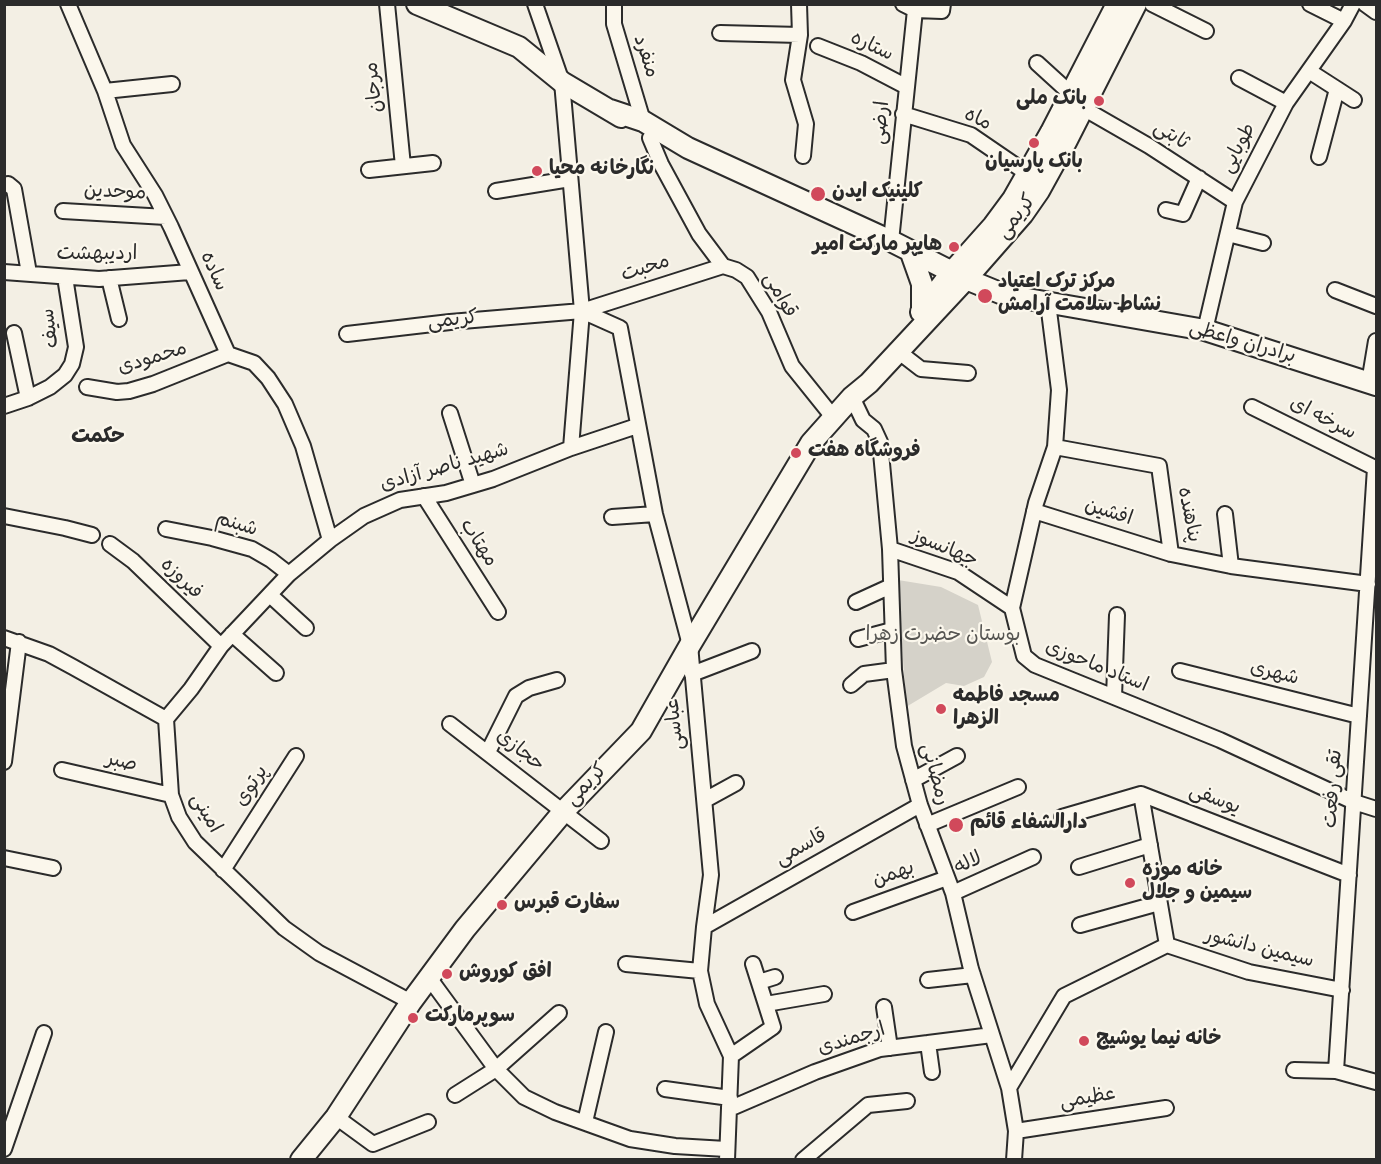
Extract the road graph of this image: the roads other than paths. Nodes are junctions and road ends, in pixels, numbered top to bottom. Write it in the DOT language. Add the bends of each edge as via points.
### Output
graph roads {
  1 [pos="69,4"];
  2 [pos="387,4"];
  3 [pos="417,4"];
  4 [pos="535,4"];
  5 [pos="614,4"];
  6 [pos="799,4"];
  7 [pos="943,4"];
  8 [pos="1117,4"];
  9 [pos="1136,4"];
  10 [pos="1152,4"];
  11 [pos="1310,4"];
  12 [pos="1353,4"];
  13 [pos="1365,4"];
  14 [pos="909,7"];
  15 [pos="1377,12"];
  16 [pos="1344,21"];
  17 [pos="1206,31"];
  18 [pos="720,33"];
  19 [pos="800,35"];
  20 [pos="818,46"];
  21 [pos="1037,63"];
  22 [pos="1309,71"];
  23 [pos="1239,78"];
  24 [pos="561,82"];
  25 [pos="172,84"];
  26 [pos="907,87"];
  27 [pos="1337,89"];
  28 [pos="105,91"];
  29 [pos="1354,100"];
  30 [pos="1077,101"];
  31 [pos="1286,103"];
  32 [pos="903,114"];
  33 [pos="647,129"];
  34 [pos="803,156"];
  35 [pos="1319,157"];
  36 [pos="433,163"];
  37 [pos="403,166"];
  38 [pos="369,170"];
  39 [pos="1028,174"];
  40 [pos="1199,178"];
  41 [pos="570,179"];
  42 [pos="4,184"];
  43 [pos="496,191"];
  44 [pos="1235,202"];
  45 [pos="1166,210"];
  46 [pos="63,211"];
  47 [pos="166,217"];
  48 [pos="1228,234"];
  49 [pos="891,241"];
  50 [pos="1263,243"];
  51 [pos="911,253"];
  52 [pos="723,266"];
  53 [pos="4,272"];
  54 [pos="190,272"];
  55 [pos="29,273"];
  56 [pos="959,276"];
  57 [pos="65,277"];
  58 [pos="109,278"];
  59 [pos="1335,290"];
  60 [pos="1048,303"];
  61 [pos="1377,306"];
  62 [pos="922,310"];
  63 [pos="582,311"];
  64 [pos="119,319"];
  65 [pos="1205,330"];
  66 [pos="14,333"];
  67 [pos="347,334"];
  68 [pos="1377,341"];
  69 [pos="899,352"];
  70 [pos="228,354"];
  71 [pos="968,373"];
  72 [pos="1373,384"];
  73 [pos="87,387"];
  74 [pos="852,397"];
  75 [pos="28,398"];
  76 [pos="4,406"];
  77 [pos="1252,407"];
  78 [pos="450,413"];
  79 [pos="833,417"];
  80 [pos="638,426"];
  81 [pos="1055,447"];
  82 [pos="571,448"];
  83 [pos="1375,468"];
  84 [pos="473,485"];
  85 [pos="424,496"];
  86 [pos="1034,511"];
  87 [pos="655,514"];
  88 [pos="1225,514"];
  89 [pos="4,516"];
  90 [pos="612,517"];
  91 [pos="166,529"];
  92 [pos="92,535"];
  93 [pos="330,540"];
  94 [pos="110,544"];
  95 [pos="890,549"];
  96 [pos="1171,554"];
  97 [pos="1231,566"];
  98 [pos="289,574"];
  99 [pos="1368,584"];
  100 [pos="891,586"];
  101 [pos="270,595"];
  102 [pos="856,602"];
  103 [pos="1012,608"];
  104 [pos="498,612"];
  105 [pos="1117,615"];
  106 [pos="306,628"];
  107 [pos="892,630"];
  108 [pos="232,634"];
  109 [pos="4,638"];
  110 [pos="858,639"];
  111 [pos="19,642"];
  112 [pos="690,645"];
  113 [pos="221,646"];
  114 [pos="1370,648"];
  115 [pos="752,651"];
  116 [pos="894,670"];
  117 [pos="1180,672"];
  118 [pos="276,673"];
  119 [pos="692,674"];
  120 [pos="557,680"];
  121 [pos="851,685"];
  122 [pos="1114,697"];
  123 [pos="1359,716"];
  124 [pos="166,719"];
  125 [pos="450,724"];
  126 [pos="488,752"];
  127 [pos="296,756"];
  128 [pos="957,756"];
  129 [pos="4,762"];
  130 [pos="62,770"];
  131 [pos="913,780"];
  132 [pos="736,783"];
  133 [pos="1018,787"];
  134 [pos="1141,794"];
  135 [pos="171,795"];
  136 [pos="705,801"];
  137 [pos="1354,802"];
  138 [pos="920,805"];
  139 [pos="1377,809"];
  140 [pos="563,812"];
  141 [pos="1062,817"];
  142 [pos="927,825"];
  143 [pos="601,841"];
  144 [pos="1150,845"];
  145 [pos="1033,857"];
  146 [pos="4,858"];
  147 [pos="1079,867"];
  148 [pos="53,868"];
  149 [pos="223,870"];
  150 [pos="1349,875"];
  151 [pos="947,878"];
  152 [pos="953,894"];
  153 [pos="1160,903"];
  154 [pos="853,912"];
  155 [pos="1080,925"];
  156 [pos="704,927"];
  157 [pos="1167,945"];
  158 [pos="626,964"];
  159 [pos="753,964"];
  160 [pos="700,971"];
  161 [pos="973,975"];
  162 [pos="775,977"];
  163 [pos="430,979"];
  164 [pos="928,980"];
  165 [pos="759,982"];
  166 [pos="1342,990"];
  167 [pos="824,994"];
  168 [pos="411,1002"];
  169 [pos="766,1004"];
  170 [pos="884,1007"];
  171 [pos="560,1013"];
  172 [pos="606,1032"];
  173 [pos="44,1033"];
  174 [pos="992,1035"];
  175 [pos="928,1043"];
  176 [pos="890,1048"];
  177 [pos="731,1056"];
  178 [pos="496,1069"];
  179 [pos="1294,1070"];
  180 [pos="1336,1071"];
  181 [pos="932,1072"];
  182 [pos="1377,1082"];
  183 [pos="1009,1088"];
  184 [pos="665,1089"];
  185 [pos="455,1095"];
  186 [pos="907,1101"];
  187 [pos="730,1103"];
  188 [pos="1166,1108"];
  189 [pos="336,1117"];
  190 [pos="428,1122"];
  191 [pos="585,1122"];
  192 [pos="1016,1131"];
  193 [pos="4,1149"];
  194 [pos="727,1154"];
  195 [pos="301,1160"];
  196 [pos="803,1160"];
  197 [pos="1014,1160"];
  1 -- 28 [label="street, ساده"];
  2 -- 37 [label="street, مرجان"];
  3 -- 24 [label="main road, برادران واعظی" via="519,47"];
  4 -- 24 [label="street"];
  5 -- 33 [label="street, منفرد" via="612,17"];
  6 -- 19 [label="street"];
  7 -- 14 [label="street" via="942,10"];
  8 -- 30 [label="main road, کریمی"];
  9 -- 30 [label="main road, کریمی"];
  10 -- 17 [label="street"];
  11 -- 16 [label="street"];
  12 -- 16 [label="street, طوبایی"];
  13 -- 15 [label="street"];
  14 -- 26 [label="street, ارضی"];
  16 -- 22 [label="street, طوبایی"];
  18 -- 19 [label="street"];
  19 -- 34 [label="street" via="794,80 806,124"];
  20 -- 26 [label="street, ستاره"];
  21 -- 30 [label="street, ثابتی"];
  22 -- 27 [label="street"];
  22 -- 31 [label="street, طوبایی"];
  23 -- 31 [label="street"];
  24 -- 33 [label="main road, برادران واعظی"];
  24 -- 41 [label="street"];
  25 -- 28 [label="street"];
  26 -- 32 [label="street, ارضی"];
  27 -- 29 [label="street"];
  27 -- 35 [label="street"];
  28 -- 47 [label="street, ساده" via="123,145"];
  30 -- 39 [label="main road, کریمی"];
  30 -- 40 [label="street, ثابتی"];
  30 -- 56 [label="main road, کریمی" via="1039,191 1007,234"];
  31 -- 44 [label="street, طوبایی"];
  32 -- 39 [label="street, ماه" via="970,135"];
  32 -- 49 [label="street, ارضی"];
  33 -- 49 [label="main road, برادران واعظی"];
  33 -- 52 [label="street, قوامی" via="684,207"];
  36 -- 37 [label="street"];
  37 -- 38 [label="street"];
  39 -- 56 [label="main road, کریمی"];
  40 -- 44 [label="street, ثابتی"];
  40 -- 45 [label="street" via="1183,214"];
  41 -- 43 [label="street"];
  41 -- 63 [label="street"];
  42 -- 55 [label="street" via="14,189"];
  44 -- 48 [label="street, طوبایی"];
  46 -- 47 [label="street, موحدین"];
  47 -- 54 [label="street, ساده"];
  48 -- 50 [label="street"];
  48 -- 65 [label="street, طوبایی"];
  49 -- 51 [label="main road, برادران واعظی"];
  51 -- 56 [label="main road, برادران واعظی"];
  51 -- 62 [label="main road" via="922,284"];
  52 -- 63 [label="street, محبت"];
  52 -- 79 [label="street, قوامی" via="747,277 769,312 792,366"];
  53 -- 55 [label="street, اردیبهشت"];
  54 -- 58 [label="street, اردیبهشت"];
  54 -- 70 [label="street, ساده"];
  55 -- 57 [label="street, اردیبهشت"];
  56 -- 60 [label="main road, برادران واعظی" via="1005,295"];
  56 -- 62 [label="main road, کریمی"];
  56 -- 69 [label="main road, کریمی"];
  57 -- 58 [label="street, اردیبهشت"];
  57 -- 75 [label="street, سیف" via="75,355 65,375"];
  58 -- 64 [label="street"];
  59 -- 61 [label="street"];
  60 -- 65 [label="main road, برادران واعظی"];
  60 -- 81 [label="street, استاد ماحوزی" via="1059,390"];
  62 -- 74 [label="main road, کریمی" via="872,366"];
  63 -- 67 [label="street, کریمی"];
  63 -- 80 [label="street, عباسی" via="620,328"];
  63 -- 82 [label="street"];
  65 -- 72 [label="main road, برادران واعظی"];
  66 -- 75 [label="street"];
  68 -- 72 [label="street"];
  69 -- 71 [label="street" via="921,369"];
  69 -- 74 [label="main road, کریمی"];
  70 -- 73 [label="street, محمودی" via="129,391"];
  70 -- 93 [label="street" via="254,363 285,404 303,446"];
  74 -- 79 [label="main road, کریمی"];
  74 -- 95 [label="street, رمضانی" via="880,442"];
  75 -- 76 [label="street, سیف"];
  77 -- 83 [label="street, سرخه ای"];
  78 -- 84 [label="street"];
  79 -- 112 [label="main road, کریمی" via="811,443"];
  80 -- 82 [label="street, شهید ناصر آزادی"];
  80 -- 87 [label="street, عباسی"];
  81 -- 86 [label="street, استاد ماحوزی"];
  81 -- 96 [label="street, پناهنده" via="1159,466"];
  82 -- 84 [label="street, شهید ناصر آزادی"];
  83 -- 99 [label="street, تقی رفعت"];
  84 -- 85 [label="street, شهید ناصر آزادی"];
  85 -- 93 [label="street, شهید ناصر آزادی" via="381,507"];
  85 -- 104 [label="street, مهتاب"];
  86 -- 96 [label="street, افشین"];
  86 -- 103 [label="street, استاد ماحوزی"];
  87 -- 90 [label="street"];
  87 -- 112 [label="street, عباسی"];
  88 -- 97 [label="street"];
  89 -- 92 [label="street"];
  91 -- 98 [label="street, شبنم" via="252,549"];
  93 -- 98 [label="street, شهید ناصر آزادی"];
  94 -- 113 [label="street, فیروزه" via="133,561"];
  95 -- 100 [label="street, رمضانی"];
  95 -- 103 [label="street, جهانسوز" via="958,572"];
  96 -- 97 [label="street, پناهنده"];
  97 -- 99 [label="street, پناهنده"];
  98 -- 101 [label="street, شهید ناصر آزادی"];
  99 -- 114 [label="street, تقی رفعت"];
  100 -- 102 [label="street"];
  100 -- 107 [label="street, رمضانی"];
  101 -- 106 [label="street"];
  101 -- 108 [label="street, شهید ناصر آزادی"];
  103 -- 122 [label="street, استاد ماحوزی" via="1029,662"];
  105 -- 122 [label="street"];
  107 -- 110 [label="street"];
  107 -- 116 [label="street, رمضانی"];
  108 -- 113 [label="street, شهید ناصر آزادی"];
  108 -- 118 [label="street"];
  109 -- 111 [label="street"];
  111 -- 124 [label="street"];
  111 -- 129 [label="street"];
  112 -- 119 [label="street, عباسی"];
  112 -- 140 [label="main road, کریمی" via="641,731"];
  113 -- 124 [label="street, شهید ناصر آزادی"];
  114 -- 123 [label="street, تقی رفعت"];
  115 -- 119 [label="street"];
  116 -- 121 [label="street" via="864,674"];
  116 -- 131 [label="street, رمضانی" via="904,746"];
  117 -- 123 [label="street, شهری"];
  119 -- 136 [label="street, عباسی"];
  120 -- 126 [label="street" via="516,696"];
  122 -- 137 [label="street, استاد ماحوزی" via="1220,740"];
  123 -- 137 [label="street, تقی رفعت"];
  124 -- 135 [label="street, امینی"];
  125 -- 126 [label="street, حجازی"];
  126 -- 140 [label="street, حجازی"];
  127 -- 149 [label="street, پرتوی"];
  128 -- 131 [label="street"];
  130 -- 135 [label="street, صبر"];
  131 -- 138 [label="street, رمضانی"];
  132 -- 136 [label="street"];
  133 -- 142 [label="street"];
  134 -- 141 [label="street"];
  134 -- 144 [label="street"];
  134 -- 150 [label="street, یوسفی"];
  135 -- 149 [label="street, امینی" via="195,842"];
  136 -- 156 [label="street, عباسی" via="711,876"];
  137 -- 139 [label="street, استاد ماحوزی"];
  137 -- 150 [label="street, تقی رفعت"];
  138 -- 142 [label="street, رمضانی"];
  138 -- 156 [label="street, قاسمی"];
  140 -- 143 [label="street, حجازی"];
  140 -- 163 [label="main road, کریمی" via="465,929"];
  142 -- 151 [label="street, رمضانی"];
  144 -- 147 [label="street"];
  144 -- 153 [label="street"];
  145 -- 152 [label="street, لاله"];
  146 -- 148 [label="street"];
  149 -- 168 [label="street, امینی" via="285,928 319,953"];
  150 -- 166 [label="street, تقی رفعت"];
  151 -- 152 [label="street, رمضانی"];
  151 -- 154 [label="street, بهمن"];
  152 -- 161 [label="street, رمضانی"];
  153 -- 155 [label="street"];
  153 -- 157 [label="street"];
  156 -- 160 [label="street, عباسی"];
  157 -- 166 [label="street, سیمین دانشور" via="1249,972"];
  157 -- 183 [label="street" via="1064,996"];
  158 -- 160 [label="street"];
  159 -- 165 [label="street"];
  160 -- 177 [label="street, عباسی" via="707,1004"];
  161 -- 164 [label="street"];
  161 -- 174 [label="street, رمضانی"];
  162 -- 165 [label="street"];
  163 -- 168 [label="main road, کریمی"];
  163 -- 178 [label="street"];
  165 -- 169 [label="street"];
  166 -- 180 [label="street, تقی رفعت"];
  167 -- 169 [label="street"];
  168 -- 189 [label="main road, کریمی"];
  169 -- 177 [label="street" via="773,1028"];
  170 -- 176 [label="street"];
  171 -- 178 [label="street"];
  172 -- 191 [label="street"];
  173 -- 193 [label="street"];
  174 -- 175 [label="street, ارجمندی"];
  174 -- 183 [label="street, رمضانی"];
  175 -- 176 [label="street, ارجمندی"];
  175 -- 181 [label="street"];
  176 -- 187 [label="street, ارجمندی"];
  177 -- 187 [label="street, عباسی"];
  178 -- 185 [label="street"];
  178 -- 191 [label="street" via="524,1097"];
  179 -- 180 [label="street"];
  180 -- 182 [label="street"];
  183 -- 192 [label="street, رمضانی"];
  184 -- 187 [label="street"];
  186 -- 196 [label="street" via="868,1105"];
  187 -- 194 [label="street, عباسی"];
  188 -- 192 [label="street, عظیمی"];
  189 -- 190 [label="street" via="374,1144"];
  189 -- 195 [label="main road, کریمی"];
  191 -- 194 [label="street" via="630,1139"];
  192 -- 197 [label="street, رمضانی"];
}
